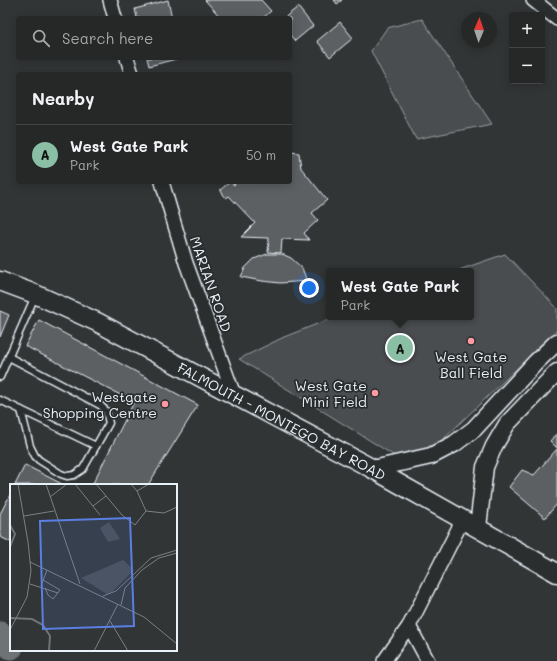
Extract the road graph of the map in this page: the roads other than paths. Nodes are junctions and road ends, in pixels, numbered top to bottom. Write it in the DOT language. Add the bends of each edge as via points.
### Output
graph roads {
  1 [pos="110,0"];
  2 [pos="533,0"];
  3 [pos="115,16"];
  4 [pos="557,19"];
  5 [pos="128,60"];
  6 [pos="131,72"];
  7 [pos="163,184"];
  8 [pos="0,281"];
  9 [pos="35,294"];
  10 [pos="557,342"];
  11 [pos="9,357"];
  12 [pos="557,372"];
  13 [pos="0,377"];
  14 [pos="234,395"];
  15 [pos="0,400"];
  16 [pos="22,410"];
  17 [pos="96,446"];
  18 [pos="373,469"];
  19 [pos="470,523"];
  20 [pos="557,573"];
  21 [pos="409,626"];
  22 [pos="384,661"];
  23 [pos="428,661"];
  1 -- 3 [label="street"];
  2 -- 4 [label="street"];
  5 -- 6 [label="street"];
  7 -- 14 [label="street, MARIAN ROAD" via="186,263"];
  8 -- 9 [label="main road, FALMOUTH - MONTEGO BAY ROAD"];
  9 -- 11 [label="lane"];
  9 -- 14 [label="main road, FALMOUTH - MONTEGO BAY ROAD" via="97,322"];
  10 -- 18 [label="street" via="474,429 454,444 431,456"];
  11 -- 13 [label="lane"];
  11 -- 17 [label="lane" via="103,408 108,415 109,423"];
  12 -- 19 [label="street" via="507,424 494,446 485,467"];
  14 -- 18 [label="main road, FALMOUTH - MONTEGO BAY ROAD"];
  15 -- 16 [label="lane"];
  16 -- 17 [label="lane"];
  16 -- 17 [label="lane" via="32,451 39,460 61,474 71,476 80,472"];
  18 -- 19 [label="main road, FALMOUTH - MONTEGO BAY ROAD"];
  19 -- 20 [label="main road, FALMOUTH - MONTEGO BAY ROAD"];
  19 -- 21 [label="street"];
  21 -- 22 [label="street"];
  21 -- 23 [label="street"];
}
